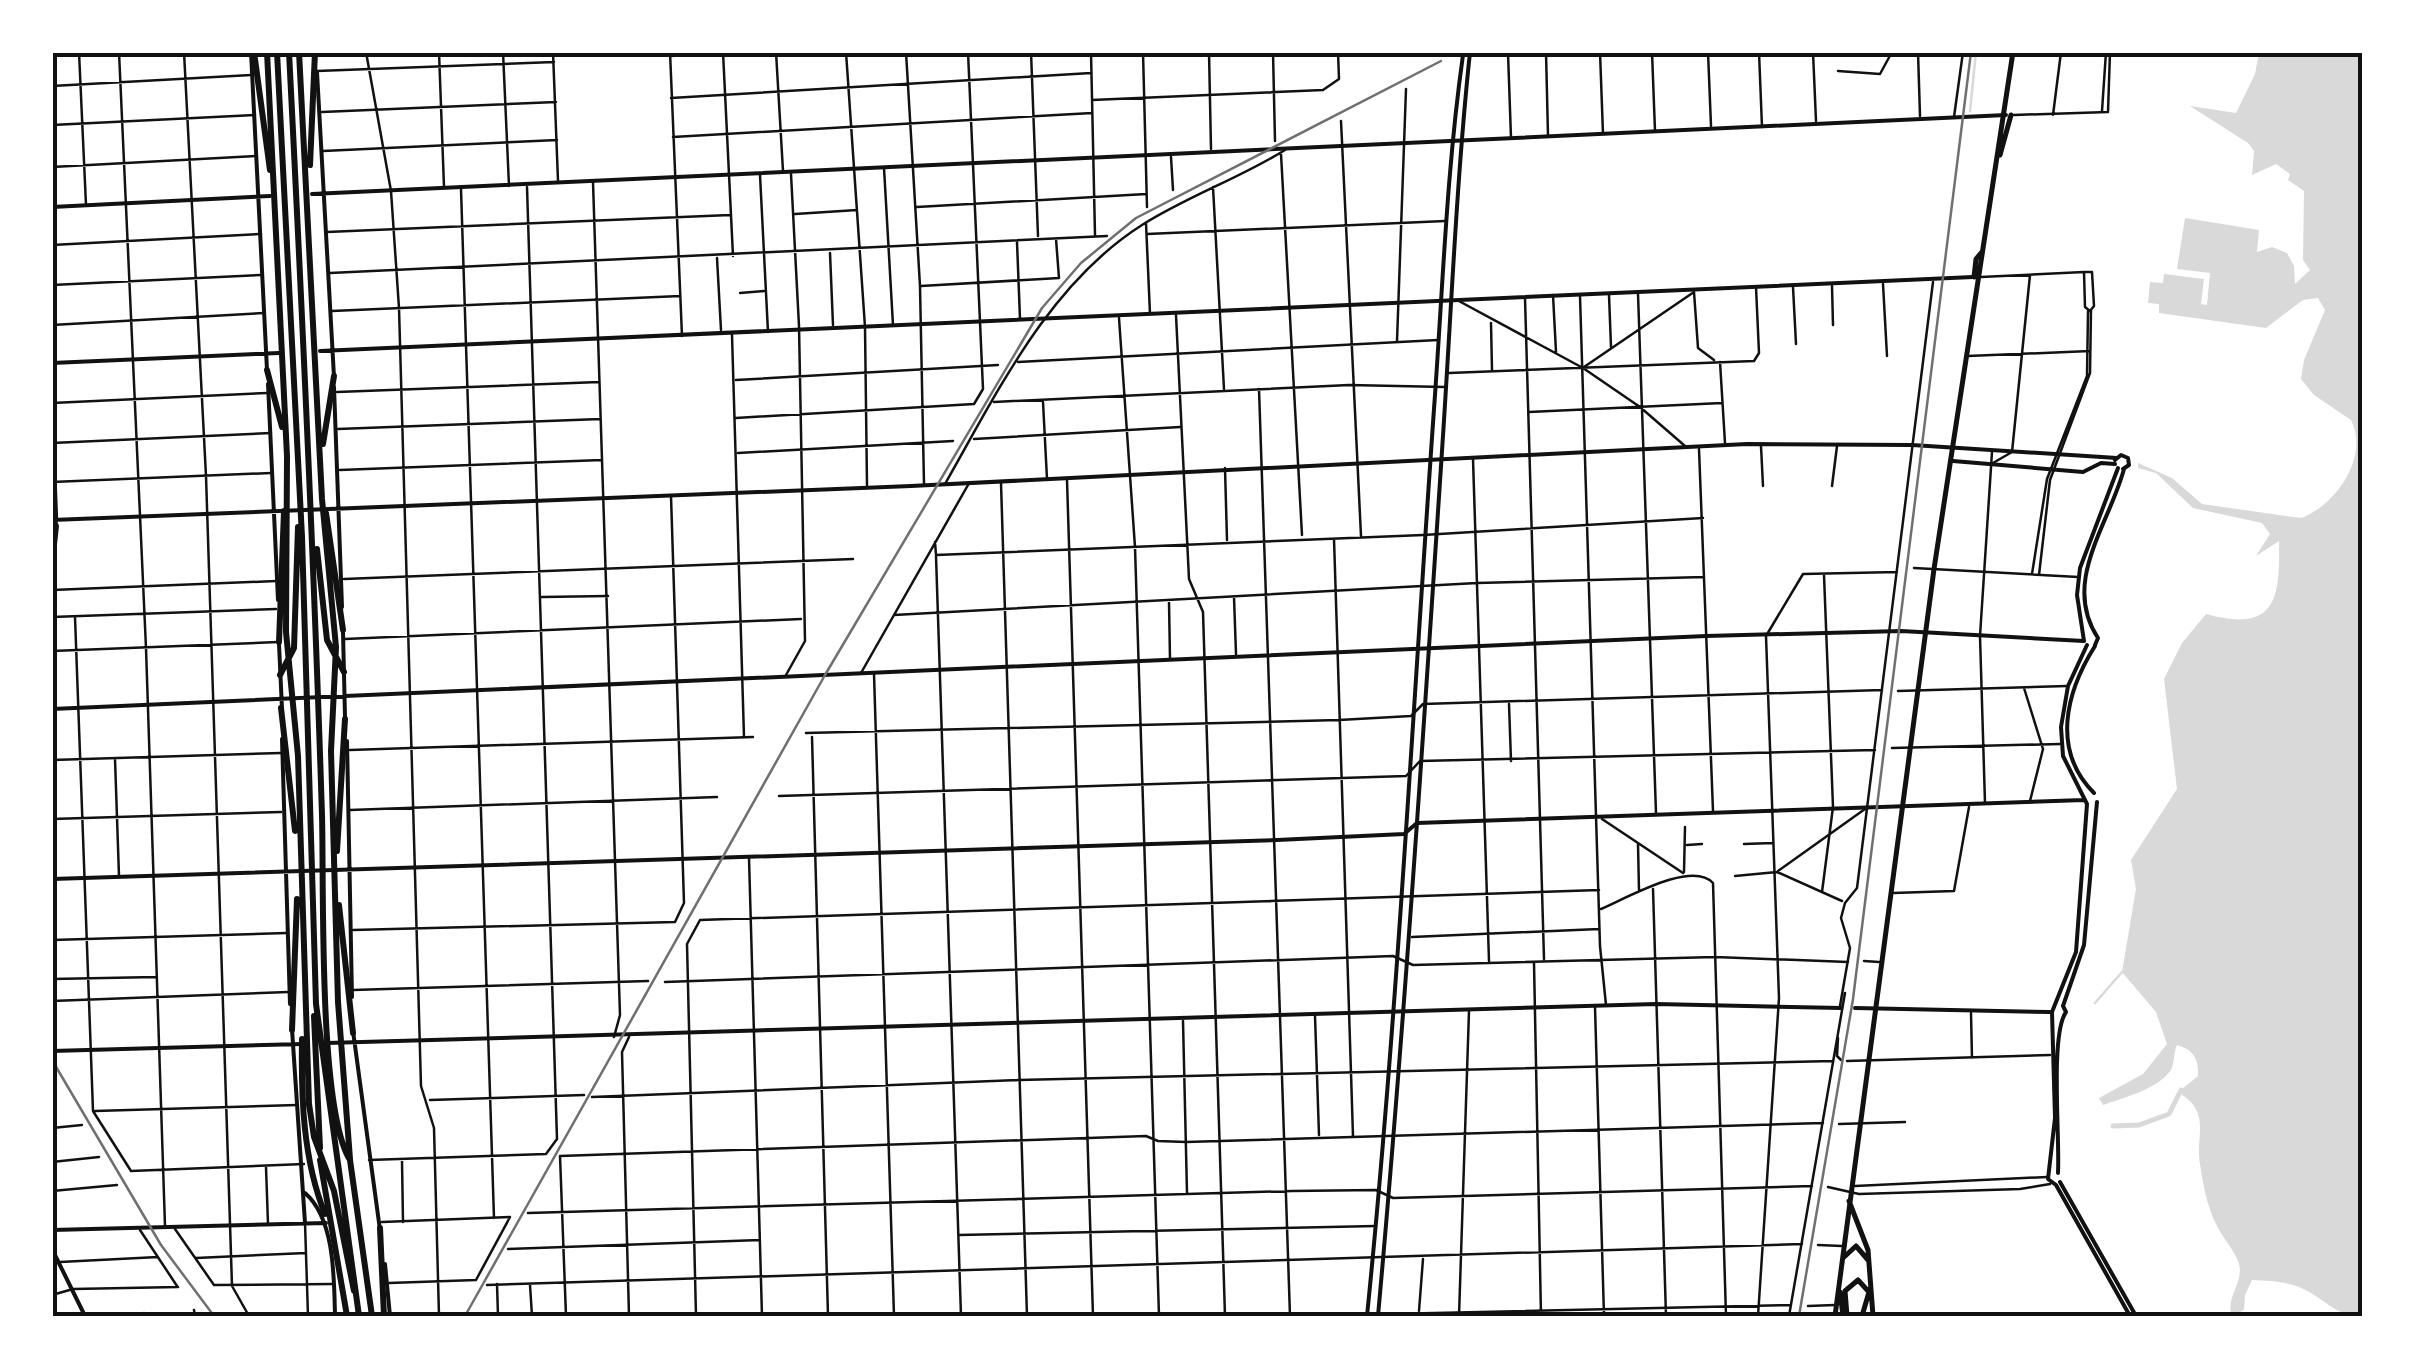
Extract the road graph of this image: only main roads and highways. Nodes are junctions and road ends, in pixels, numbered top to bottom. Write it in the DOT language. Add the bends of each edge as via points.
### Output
graph roads {
  1 [pos="252,52"];
  2 [pos="267,52"];
  3 [pos="277,52"];
  4 [pos="289,52"];
  5 [pos="300,52"];
  6 [pos="315,52"];
  7 [pos="2013,52"];
  8 [pos="273,195"];
  9 [pos="309,195"];
  10 [pos="267,370"];
  11 [pos="334,376"];
  12 [pos="288,456"];
  13 [pos="322,480"];
  14 [pos="288,485"];
  15 [pos="322,499"];
  16 [pos="300,516"];
  17 [pos="313,530"];
  18 [pos="343,634"];
  19 [pos="279,642"];
  20 [pos="282,670"];
  21 [pos="342,670"];
  22 [pos="283,702"];
  23 [pos="345,719"];
  24 [pos="334,867"];
  25 [pos="294,871"];
  26 [pos="334,880"];
  27 [pos="316,1004"];
  28 [pos="304,1008"];
  29 [pos="292,1030"];
  30 [pos="353,1033"];
  31 [pos="350,1160"];
  32 [pos="1848,1198"];
  33 [pos="380,1225"];
  34 [pos="334,1232"];
  35 [pos="1841,1264"];
  36 [pos="1871,1268"];
  37 [pos="1839,1284"];
  38 [pos="358,1314"];
  39 [pos="346,1316"];
  40 [pos="372,1316"];
  41 [pos="387,1316"];
  42 [pos="1835,1316"];
  43 [pos="1845,1316"];
  44 [pos="1862,1316"];
  45 [pos="1873,1316"];
  1 -- 8 [label="highway"];
  2 -- 8 [label="highway"];
  3 -- 16 [label="highway"];
  4 -- 17 [label="highway"];
  5 -- 9 [label="highway"];
  6 -- 9 [label="highway"];
  7 -- 32 [label="main road" via="1983,251 1976,259 1968,356"];
  8 -- 12 [label="highway"];
  9 -- 13 [label="highway"];
  10 -- 12 [label="highway"];
  11 -- 13 [label="highway"];
  12 -- 14 [label="highway"];
  13 -- 15 [label="highway"];
  14 -- 19 [label="highway"];
  14 -- 25 [label="highway" via="286,632 298,756"];
  15 -- 18 [label="highway"];
  15 -- 24 [label="highway" via="336,658 330,751"];
  16 -- 20 [label="highway" via="294,648"];
  16 -- 27 [label="highway"];
  17 -- 21 [label="highway" via="332,654"];
  17 -- 31 [label="highway" via="329,1037 340,1138"];
  22 -- 25 [label="highway"];
  23 -- 24 [label="highway"];
  24 -- 26 [label="highway"];
  25 -- 28 [label="highway"];
  25 -- 29 [label="highway"];
  26 -- 30 [label="highway"];
  26 -- 31 [label="highway"];
  27 -- 34 [label="highway" via="321,1173"];
  27 -- 38 [label="highway"];
  28 -- 34 [label="highway" via="310,1163"];
  28 -- 38 [label="highway" via="314,1136"];
  31 -- 40 [label="highway"];
  32 -- 35 [label="main road"];
  32 -- 36 [label="main road"];
  33 -- 41 [label="highway"];
  34 -- 39 [label="highway"];
  35 -- 36 [label="main road" via="1856,1246"];
  35 -- 37 [label="main road"];
  36 -- 45 [label="main road"];
  37 -- 42 [label="main road"];
  37 -- 43 [label="main road"];
  43 -- 44 [label="main road" via="1845,1290 1855,1280 1868,1290"];
}
